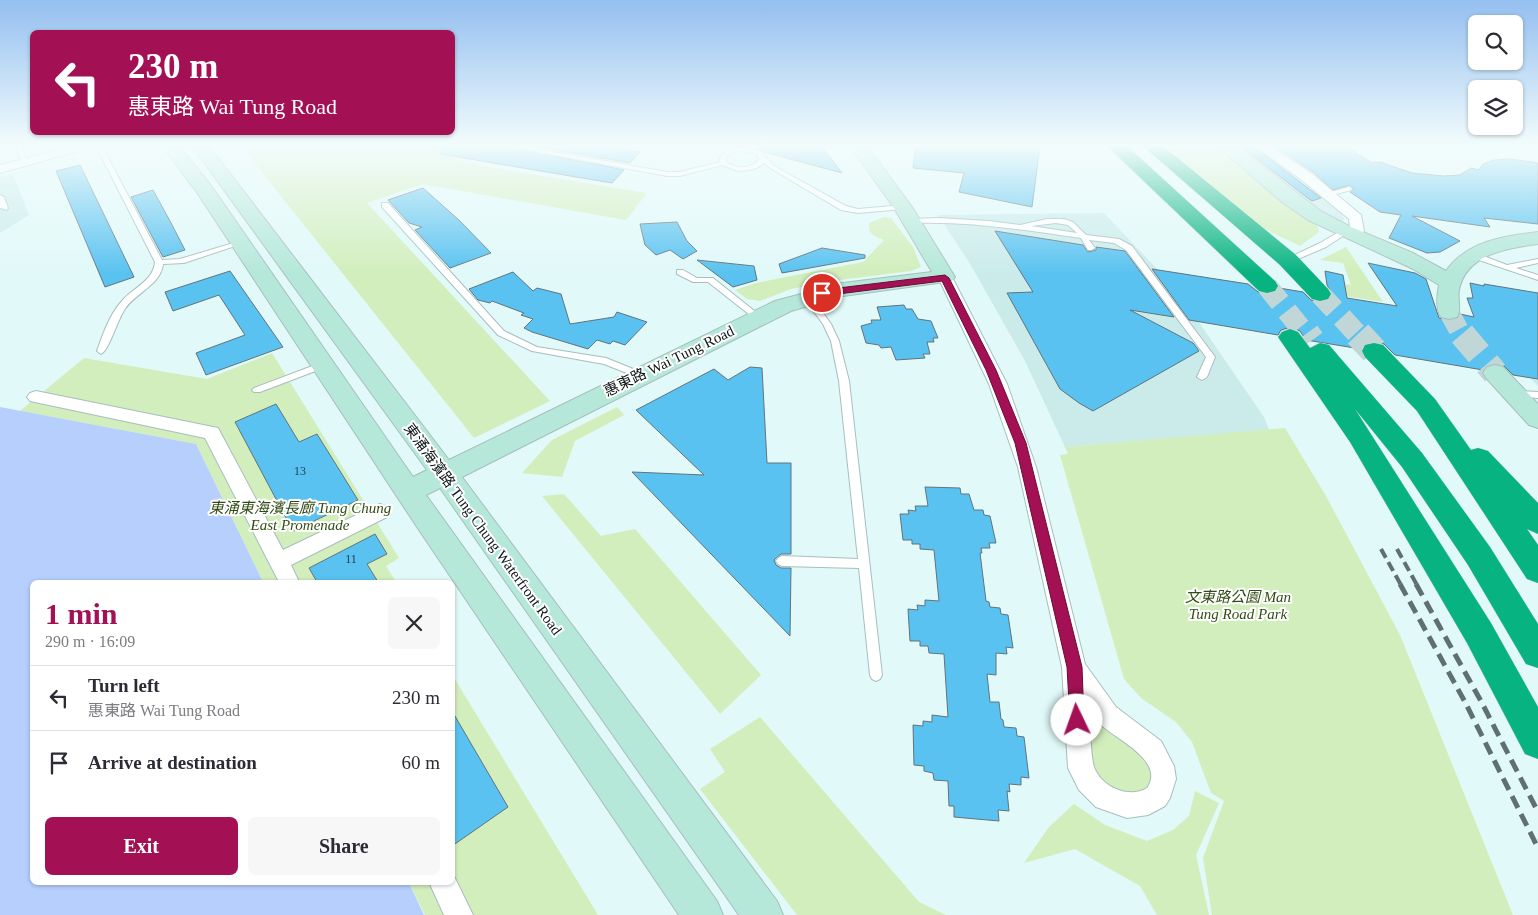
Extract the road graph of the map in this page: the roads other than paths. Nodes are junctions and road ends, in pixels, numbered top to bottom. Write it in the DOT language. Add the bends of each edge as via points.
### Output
graph roads {
  1 [pos="121,189"];
  2 [pos="203,189"];
  3 [pos="232,189"];
  4 [pos="810,189"];
  5 [pos="889,189"];
  6 [pos="1163,189"];
  7 [pos="1203,189"];
  8 [pos="1279,189"];
  9 [pos="1319,189"];
  10 [pos="1349,189"];
  11 [pos="1325,195"];
  12 [pos="0,197"];
  13 [pos="385,205"];
  14 [pos="4,208"];
  15 [pos="908,214"];
  16 [pos="1011,227"];
  17 [pos="1344,232"];
  18 [pos="1084,237"];
  19 [pos="1538,238"];
  20 [pos="240,243"];
  21 [pos="1384,247"];
  22 [pos="1091,248"];
  23 [pos="1469,258"];
  24 [pos="1288,260"];
  25 [pos="1538,260"];
  26 [pos="159,262"];
  27 [pos="1505,268"];
  28 [pos="680,272"];
  29 [pos="1535,276"];
  30 [pos="945,278"];
  31 [pos="1449,282"];
  32 [pos="1260,285"];
  33 [pos="1320,294"];
  34 [pos="807,297"];
  35 [pos="1449,312"];
  36 [pos="758,317"];
  37 [pos="100,351"];
  38 [pos="1374,351"];
  39 [pos="323,365"];
  40 [pos="1495,374"];
  41 [pos="640,375"];
  42 [pos="1202,377"];
  43 [pos="257,390"];
  44 [pos="1526,394"];
  45 [pos="36,397"];
  46 [pos="1426,405"];
  47 [pos="1538,419"];
  48 [pos="444,474"];
  49 [pos="409,491"];
  50 [pos="380,512"];
  51 [pos="1538,522"];
  52 [pos="782,561"];
  53 [pos="278,562"];
  54 [pos="865,564"];
  55 [pos="1538,570"];
  56 [pos="287,580"];
  57 [pos="1538,653"];
  58 [pos="1074,667"];
  59 [pos="876,675"];
  60 [pos="1538,742"];
  61 [pos="444,885"];
  62 [pos="459,915"];
  63 [pos="703,915"];
  64 [pos="763,915"];
  1 -- 26 [label="lane"];
  2 -- 20 [label="main road"];
  3 -- 48 [label="main road, 東涌海濱路 Tung Chung Waterfront Road"];
  4 -- 15 [label="lane" via="844,208"];
  5 -- 15 [label="main road"];
  6 -- 32 [label="highway" via="1222,242"];
  7 -- 24 [label="highway"];
  8 -- 17 [label="main road"];
  9 -- 11 [label="street"];
  10 -- 11 [label="lane"];
  11 -- 17 [label="street" via="1356,218 1357,230"];
  12 -- 14 [label="lane"];
  13 -- 41 [label="lane" via="501,333 535,349 606,361"];
  15 -- 16 [label="lane"];
  15 -- 30 [label="main road"];
  16 -- 18 [label="lane"];
  16 -- 18 [label="lane" via="1059,220 1071,222"];
  17 -- 21 [label="main road"];
  17 -- 24 [label="lane"];
  18 -- 22 [label="lane"];
  18 -- 42 [label="lane" via="1116,241 1129,248 1211,357"];
  19 -- 23 [label="main road" via="1504,242"];
  20 -- 26 [label="lane" via="181,261"];
  20 -- 39 [label="main road"];
  21 -- 23 [label="main road" via="1432,261"];
  21 -- 31 [label="main road" via="1430,268"];
  23 -- 27 [label="lane"];
  23 -- 31 [label="main road" via="1453,273"];
  24 -- 33 [label="highway"];
  25 -- 27 [label="lane"];
  26 -- 37 [label="lane" via="156,274 122,306"];
  27 -- 29 [label="lane"];
  28 -- 36 [label="lane" via="696,280 710,280"];
  30 -- 34 [label="main road, 惠東路 Wai Tung Road" via="837,290"];
  30 -- 58 [label="street" via="994,375 1021,443"];
  31 -- 35 [label="main road"];
  34 -- 36 [label="main road, 惠東路 Wai Tung Road"];
  34 -- 54 [label="lane" via="827,324 844,381"];
  36 -- 41 [label="main road, 惠東路 Wai Tung Road"];
  38 -- 46 [label="highway"];
  39 -- 43 [label="lane"];
  39 -- 49 [label="main road"];
  40 -- 44 [label="main road"];
  41 -- 48 [label="main road, 惠東路 Wai Tung Road"];
  44 -- 47 [label="main road"];
  45 -- 53 [label="street" via="212,433"];
  46 -- 51 [label="highway"];
  46 -- 55 [label="highway"];
  48 -- 49 [label="main road, 惠東路 Wai Tung Road"];
  48 -- 64 [label="main road, 東涌海濱路 Tung Chung Waterfront Road"];
  49 -- 63 [label="main road"];
  50 -- 53 [label="street"];
  52 -- 54 [label="lane"];
  53 -- 56 [label="street"];
  54 -- 59 [label="lane"];
  57 -- 60 [label="highway" via="1479,556 1412,460 1301,339 1479,633"];
  58 -- 58 [label="street" via="1105,713 1123,729 1137,735 1157,755 1162,766 1163,783 1156,798 1147,804 1115,803 1087,780 1079,756"];
  61 -- 62 [label="street"];
}
